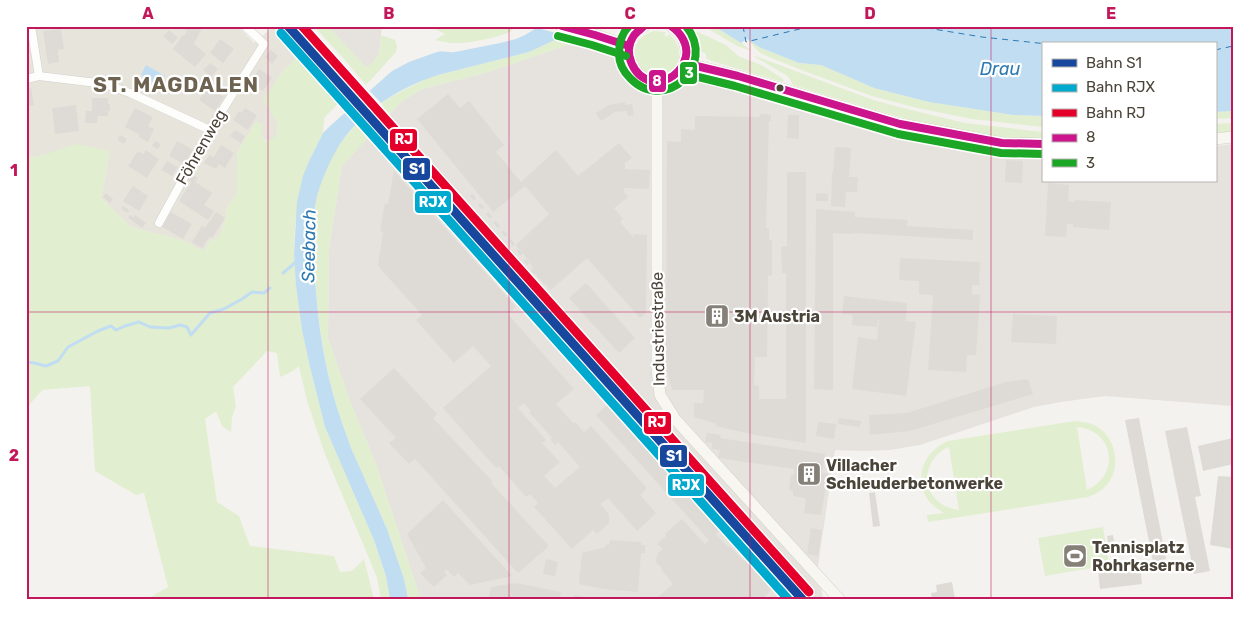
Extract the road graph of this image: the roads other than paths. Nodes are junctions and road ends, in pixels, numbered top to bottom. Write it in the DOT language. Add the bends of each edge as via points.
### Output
graph roads {
  1 [pos="32,26"];
  2 [pos="245,26"];
  3 [pos="561,26"];
  4 [pos="644,26"];
  5 [pos="677,28"];
  6 [pos="629,46"];
  7 [pos="684,63"];
  8 [pos="38,76"];
  9 [pos="26,79"];
  10 [pos="658,81"];
  11 [pos="210,130"];
  12 [pos="1233,136"];
  13 [pos="1216,139"];
  14 [pos="1042,144"];
  15 [pos="159,224"];
  16 [pos="839,599"];
  1 -- 8 [label="street"];
  2 -- 11 [label="street, Föhrenweg" via="264,44"];
  3 -- 6 [label="street"];
  4 -- 6 [label="street"];
  5 -- 7 [label="street" via="686,49"];
  6 -- 10 [label="street" via="632,66 641,76"];
  7 -- 10 [label="street" via="669,79"];
  7 -- 14 [label="street" via="900,124 1002,143"];
  8 -- 9 [label="street"];
  8 -- 11 [label="street" via="105,84"];
  10 -- 16 [label="street, Industriestraße" via="657,369 660,395 675,420"];
  11 -- 15 [label="street, Föhrenweg"];
  12 -- 13 [label="street"];
}
